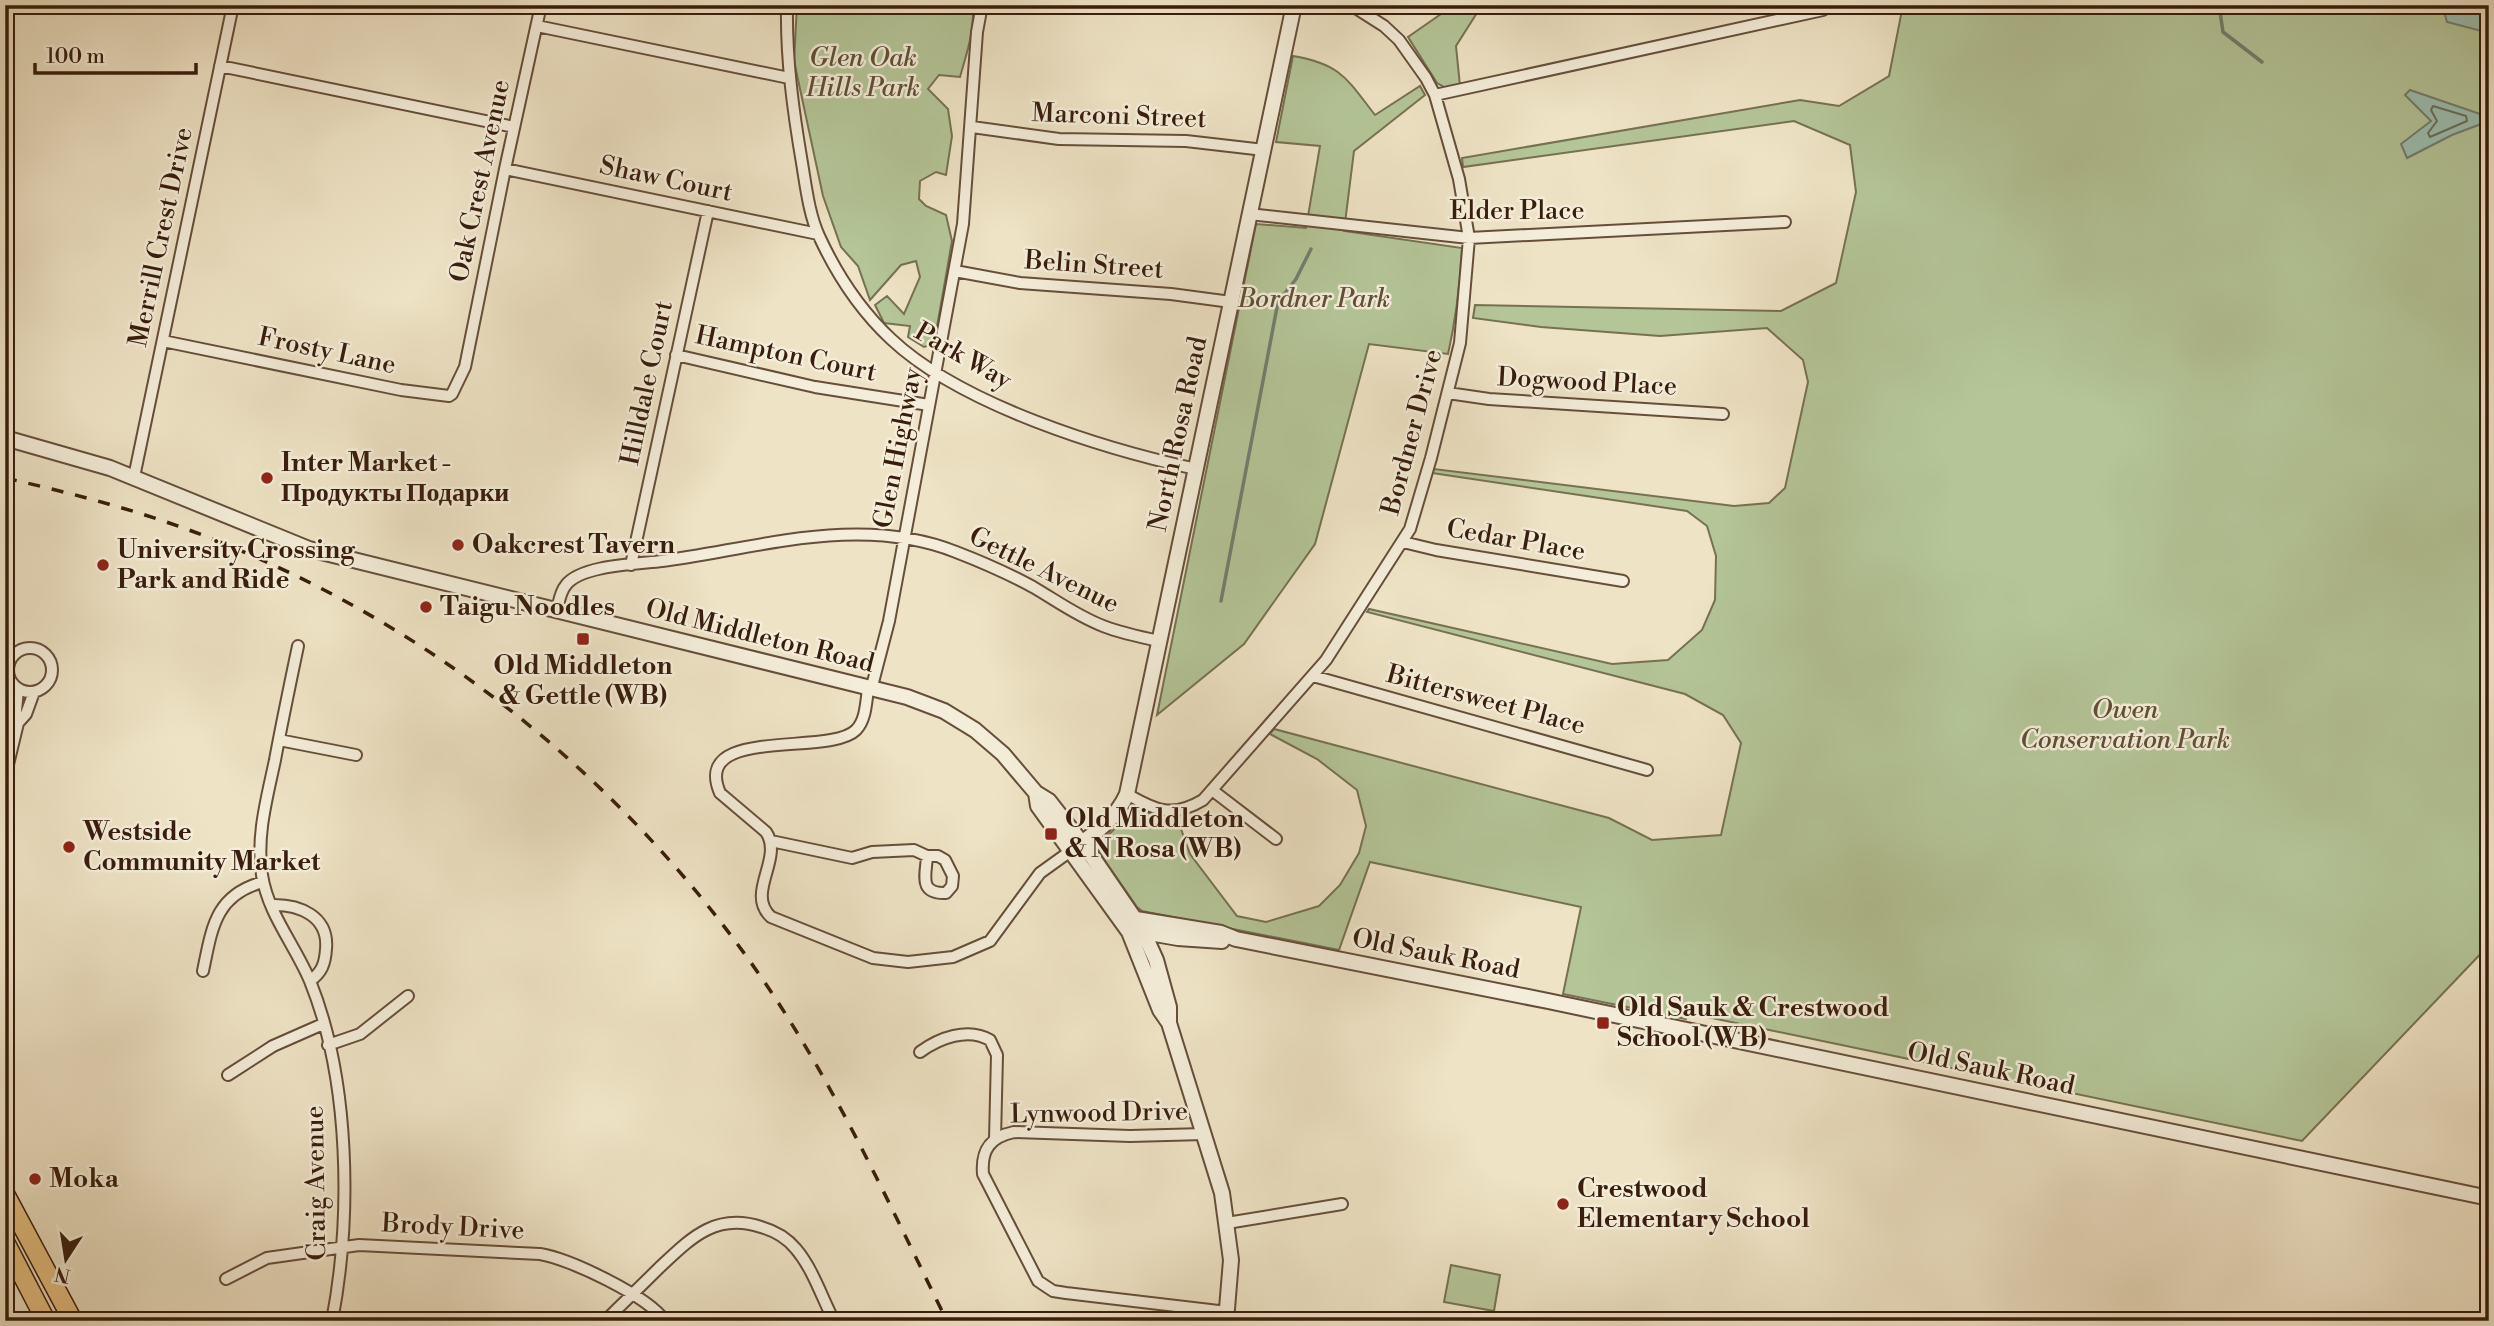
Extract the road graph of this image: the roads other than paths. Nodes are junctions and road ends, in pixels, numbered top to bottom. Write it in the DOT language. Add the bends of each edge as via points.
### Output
graph roads {
  1 [pos="233,5"];
  2 [pos="541,5"];
  3 [pos="787,5"];
  4 [pos="982,5"];
  5 [pos="1294,5"];
  6 [pos="1351,5"];
  7 [pos="1822,10"];
  8 [pos="537,26"];
  9 [pos="220,65"];
  10 [pos="789,78"];
  11 [pos="1435,95"];
  12 [pos="514,127"];
  13 [pos="972,127"];
  14 [pos="1264,149"];
  15 [pos="505,169"];
  16 [pos="708,211"];
  17 [pos="1250,214"];
  18 [pos="1785,222"];
  19 [pos="818,234"];
  20 [pos="1469,238"];
  21 [pos="955,271"];
  22 [pos="1231,302"];
  23 [pos="163,341"];
  24 [pos="676,355"];
  25 [pos="465,367"];
  26 [pos="935,373"];
  27 [pos="1448,393"];
  28 [pos="929,405"];
  29 [pos="1723,414"];
  30 [pos="5,438"];
  31 [pos="1196,468"];
  32 [pos="134,477"];
  33 [pos="904,538"];
  34 [pos="1403,542"];
  35 [pos="631,565"];
  36 [pos="1623,581"];
  37 [pos="557,610"];
  38 [pos="1159,640"];
  39 [pos="298,646"];
  40 [pos="8,658"];
  41 [pos="7,672"];
  42 [pos="1313,676"];
  43 [pos="18,689"];
  44 [pos="869,689"];
  45 [pos="34,692"];
  46 [pos="18,723"];
  47 [pos="279,740"];
  48 [pos="356,755"];
  49 [pos="1647,770"];
  50 [pos="5,776"];
  51 [pos="1212,790"];
  52 [pos="1127,794"];
  53 [pos="1276,839"];
  54 [pos="771,841"];
  55 [pos="1077,847"];
  56 [pos="928,856"];
  57 [pos="264,882"];
  58 [pos="271,905"];
  59 [pos="1136,927"];
  60 [pos="1178,938"];
  61 [pos="1236,939"];
  62 [pos="1156,960"];
  63 [pos="203,971"];
  64 [pos="310,981"];
  65 [pos="408,996"];
  66 [pos="1169,1023"];
  67 [pos="323,1024"];
  68 [pos="328,1045"];
  69 [pos="920,1052"];
  70 [pos="228,1075"];
  71 [pos="1204,1134"];
  72 [pos="995,1139"];
  73 [pos="5,1194"];
  74 [pos="2489,1198"];
  75 [pos="1342,1205"];
  76 [pos="1227,1223"];
  77 [pos="5,1228"];
  78 [pos="5,1242"];
  79 [pos="342,1248"];
  80 [pos="45,1269"];
  81 [pos="226,1279"];
  82 [pos="631,1295"];
  83 [pos="1227,1316"];
  84 [pos="46,1321"];
  85 [pos="73,1321"];
  86 [pos="332,1321"];
  87 [pos="605,1321"];
  88 [pos="665,1321"];
  89 [pos="834,1321"];
  1 -- 9 [label="street, Merrill Crest Drive"];
  2 -- 8 [label="street, Oak Crest Avenue"];
  3 -- 10 [label="street, Park Way"];
  4 -- 13 [label="street, Glen Highway"];
  5 -- 14 [label="street, North Rosa Road"];
  6 -- 11 [label="street, Bordner Drive" via="1399,40"];
  7 -- 11 [label="street"];
  8 -- 10 [label="street"];
  8 -- 12 [label="street, Oak Crest Avenue"];
  9 -- 12 [label="street"];
  9 -- 23 [label="street, Merrill Crest Drive"];
  10 -- 19 [label="street, Park Way"];
  11 -- 20 [label="street, Bordner Drive" via="1459,179"];
  12 -- 15 [label="street, Oak Crest Avenue"];
  13 -- 14 [label="street, Marconi Street" via="1059,139 1186,141"];
  13 -- 21 [label="street, Glen Highway"];
  14 -- 17 [label="street, North Rosa Road"];
  15 -- 16 [label="street, Shaw Court"];
  15 -- 25 [label="street, Oak Crest Avenue"];
  16 -- 19 [label="street, Shaw Court"];
  16 -- 24 [label="street, Hilldale Court"];
  17 -- 20 [label="street, Elder Place"];
  17 -- 22 [label="street, North Rosa Road"];
  18 -- 20 [label="street, Elder Place"];
  19 -- 26 [label="street, Park Way" via="871,319"];
  20 -- 27 [label="street, Bordner Drive" via="1460,343"];
  21 -- 22 [label="street, Belin Street" via="1020,283"];
  21 -- 26 [label="street, Glen Highway"];
  22 -- 31 [label="street, North Rosa Road"];
  23 -- 25 [label="street, Frosty Lane" via="441,396 452,394"];
  23 -- 32 [label="street, Merrill Crest Drive"];
  24 -- 28 [label="street, Hampton Court" via="815,387"];
  24 -- 35 [label="street, Hilldale Court"];
  26 -- 28 [label="street, Glen Highway"];
  26 -- 31 [label="street, Park Way" via="1042,423"];
  27 -- 29 [label="street, Dogwood Place"];
  27 -- 34 [label="street, Bordner Drive"];
  28 -- 33 [label="street, Glen Highway"];
  30 -- 32 [label="street, Old Middleton Road"];
  31 -- 38 [label="street, North Rosa Road"];
  32 -- 37 [label="street, Old Middleton Road" via="309,549"];
  33 -- 35 [label="street, Gettle Avenue" via="817,535"];
  33 -- 38 [label="street, Gettle Avenue" via="954,551 998,570 1102,626"];
  33 -- 44 [label="street, Glen Highway"];
  34 -- 36 [label="street, Cedar Place"];
  34 -- 42 [label="street, Bordner Drive"];
  35 -- 37 [label="street, Gettle Avenue" via="596,570 570,580"];
  37 -- 44 [label="street, Old Middleton Road"];
  38 -- 52 [label="street, North Rosa Road"];
  39 -- 47 [label="street, Craig Avenue"];
  40 -- 41 [label="street"];
  40 -- 45 [label="street" via="27,649 39,650 48,658 49,681"];
  41 -- 43 [label="street"];
  42 -- 49 [label="street, Bittersweet Place"];
  42 -- 51 [label="street, Bordner Drive"];
  43 -- 45 [label="street"];
  43 -- 46 [label="street"];
  44 -- 54 [label="street, Glen Highway" via="860,725 846,737 741,750 720,763 716,776 720,793"];
  44 -- 55 [label="street, Old Middleton Road" via="926,704 960,719 989,740 1036,793 1049,801"];
  45 -- 46 [label="street"];
  46 -- 50 [label="street"];
  47 -- 48 [label="street"];
  47 -- 57 [label="street, Craig Avenue" via="261,825"];
  51 -- 52 [label="street, Bordner Drive" via="1180,811 1151,807"];
  51 -- 53 [label="street"];
  52 -- 55 [label="street, North Rosa Road" via="1113,817"];
  54 -- 55 [label="street" via="772,856 761,899 766,912 864,955 899,962 953,957 990,941 1040,873"];
  54 -- 56 [label="street" via="852,858 914,850"];
  55 -- 59 [label="street, Old Middleton Road"];
  57 -- 58 [label="street, Craig Avenue"];
  57 -- 63 [label="street" via="237,892 221,909"];
  58 -- 64 [label="street, Craig Avenue"];
  58 -- 64 [label="street" via="302,909 323,925 327,938 324,964"];
  59 -- 60 [label="street, Old Sauk Road"];
  59 -- 61 [label="street, Old Sauk Road" via="1221,933"];
  59 -- 62 [label="street, Old Middleton Road"];
  59 -- 66 [label="street, Old Middleton Road" via="1160,1010"];
  60 -- 61 [label="street, Old Sauk Road"];
  60 -- 62 [label="street" via="1167,943"];
  61 -- 74 [label="street, Old Sauk Road"];
  62 -- 66 [label="street, Old Middleton Road"];
  64 -- 67 [label="street, Craig Avenue"];
  65 -- 68 [label="street" via="360,1034"];
  66 -- 71 [label="street, Old Middleton Road"];
  67 -- 68 [label="street, Craig Avenue"];
  67 -- 70 [label="street" via="273,1046"];
  68 -- 79 [label="street, Craig Avenue" via="340,1116"];
  69 -- 72 [label="street" via="951,1036 990,1040 997,1055"];
  71 -- 72 [label="street, Lynwood Drive" via="1014,1132"];
  71 -- 76 [label="street, Old Middleton Road"];
  72 -- 83 [label="street" via="984,1155 983,1174 1044,1287"];
  73 -- 80 [label="main road"];
  75 -- 76 [label="street"];
  76 -- 83 [label="street, Old Middleton Road" via="1231,1261"];
  77 -- 80 [label="main road" via="31,1264"];
  78 -- 84 [label="main road"];
  79 -- 81 [label="street, Brody Drive" via="267,1258"];
  79 -- 82 [label="street, Brody Drive" via="359,1245 540,1254 563,1259"];
  79 -- 86 [label="street, Craig Avenue"];
  80 -- 85 [label="main road"];
  82 -- 87 [label="street"];
  82 -- 88 [label="street, Brody Drive"];
  82 -- 89 [label="street" via="691,1238 723,1223 739,1223 773,1230 796,1249"];
}
